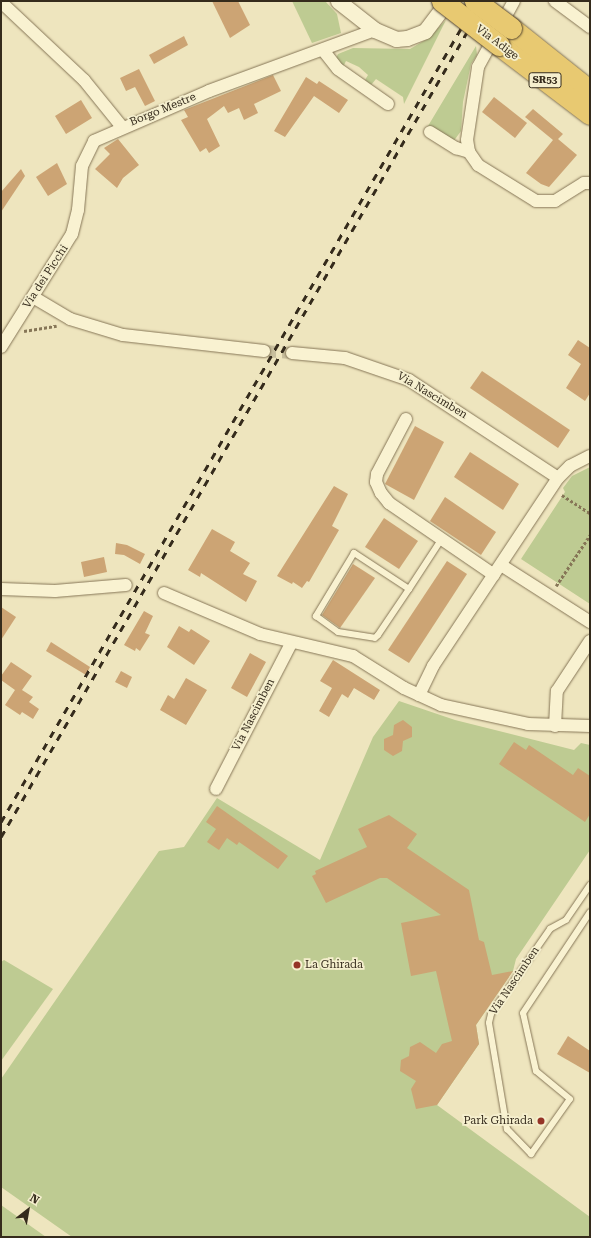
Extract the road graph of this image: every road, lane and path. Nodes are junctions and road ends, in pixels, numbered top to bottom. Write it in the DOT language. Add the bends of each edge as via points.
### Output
graph roads {
  1 [pos="338,1"];
  2 [pos="442,1"];
  3 [pos="448,1"];
  4 [pos="475,1"];
  5 [pos="514,1"];
  6 [pos="555,1"];
  7 [pos="1,2"];
  8 [pos="590,27"];
  9 [pos="375,30"];
  10 [pos="322,50"];
  11 [pos="590,91"];
  12 [pos="388,104"];
  13 [pos="590,114"];
  14 [pos="122,127"];
  15 [pos="430,132"];
  16 [pos="469,152"];
  17 [pos="590,183"];
  18 [pos="33,297"];
  19 [pos="1,347"];
  20 [pos="264,351"];
  21 [pos="292,353"];
  22 [pos="406,419"];
  23 [pos="590,456"];
  24 [pos="558,478"];
  25 [pos="561,494"];
  26 [pos="590,513"];
  27 [pos="590,535"];
  28 [pos="441,540"];
  29 [pos="501,565"];
  30 [pos="494,575"];
  31 [pos="126,585"];
  32 [pos="556,586"];
  33 [pos="1,589"];
  34 [pos="409,589"];
  35 [pos="164,594"];
  36 [pos="590,622"];
  37 [pos="590,640"];
  38 [pos="292,642"];
  39 [pos="419,695"];
  40 [pos="555,726"];
  41 [pos="590,726"];
  42 [pos="216,789"];
  43 [pos="590,885"];
  44 [pos="590,912"];
  1 -- 9 [label="street"];
  2 -- 13 [label="highway, Via Adige / SR53, bridge"];
  3 -- 9 [label="street" via="433,24 416,36 396,39"];
  4 -- 11 [label="highway, Via Adige / SR53, bridge"];
  5 -- 16 [label="street" via="479,63 467,140"];
  6 -- 8 [label="street"];
  7 -- 14 [label="street, Borgo Mestre" via="84,80"];
  9 -- 10 [label="street, Borgo Mestre"];
  10 -- 12 [label="street" via="338,69"];
  10 -- 14 [label="street, Borgo Mestre" via="290,59"];
  14 -- 18 [label="street, Via dei Picchi" via="94,141 86,153 72,234 61,257"];
  15 -- 16 [label="street" via="456,148"];
  16 -- 17 [label="street" via="478,165 536,201 555,201 584,183"];
  18 -- 19 [label="street, Via dei Picchi"];
  18 -- 20 [label="street" via="70,319 123,334"];
  21 -- 24 [label="street, Via Nascimben" via="368,363 409,380"];
  22 -- 28 [label="street" via="380,467 378,488 389,503"];
  23 -- 24 [label="street" via="570,466"];
  24 -- 29 [label="street"];
  25 -- 26 [label="path"];
  27 -- 32 [label="path"];
  28 -- 30 [label="street"];
  28 -- 34 [label="lane"];
  29 -- 30 [label="street"];
  29 -- 36 [label="street"];
  30 -- 39 [label="street" via="433,666"];
  31 -- 33 [label="street" via="55,591"];
  34 -- 34 [label="lane" via="354,553 316,616 338,632 375,638"];
  35 -- 38 [label="street" via="243,628"];
  37 -- 40 [label="street" via="557,691"];
  38 -- 39 [label="street" via="353,656"];
  38 -- 42 [label="street, Via Nascimben"];
  39 -- 40 [label="street" via="470,713"];
  40 -- 41 [label="street"];
  43 -- 44 [label="lane, Via Nascimben" via="566,920 550,929 491,1014 489,1023 507,1129 531,1154 570,1099 536,1071 523,1013"];
}
